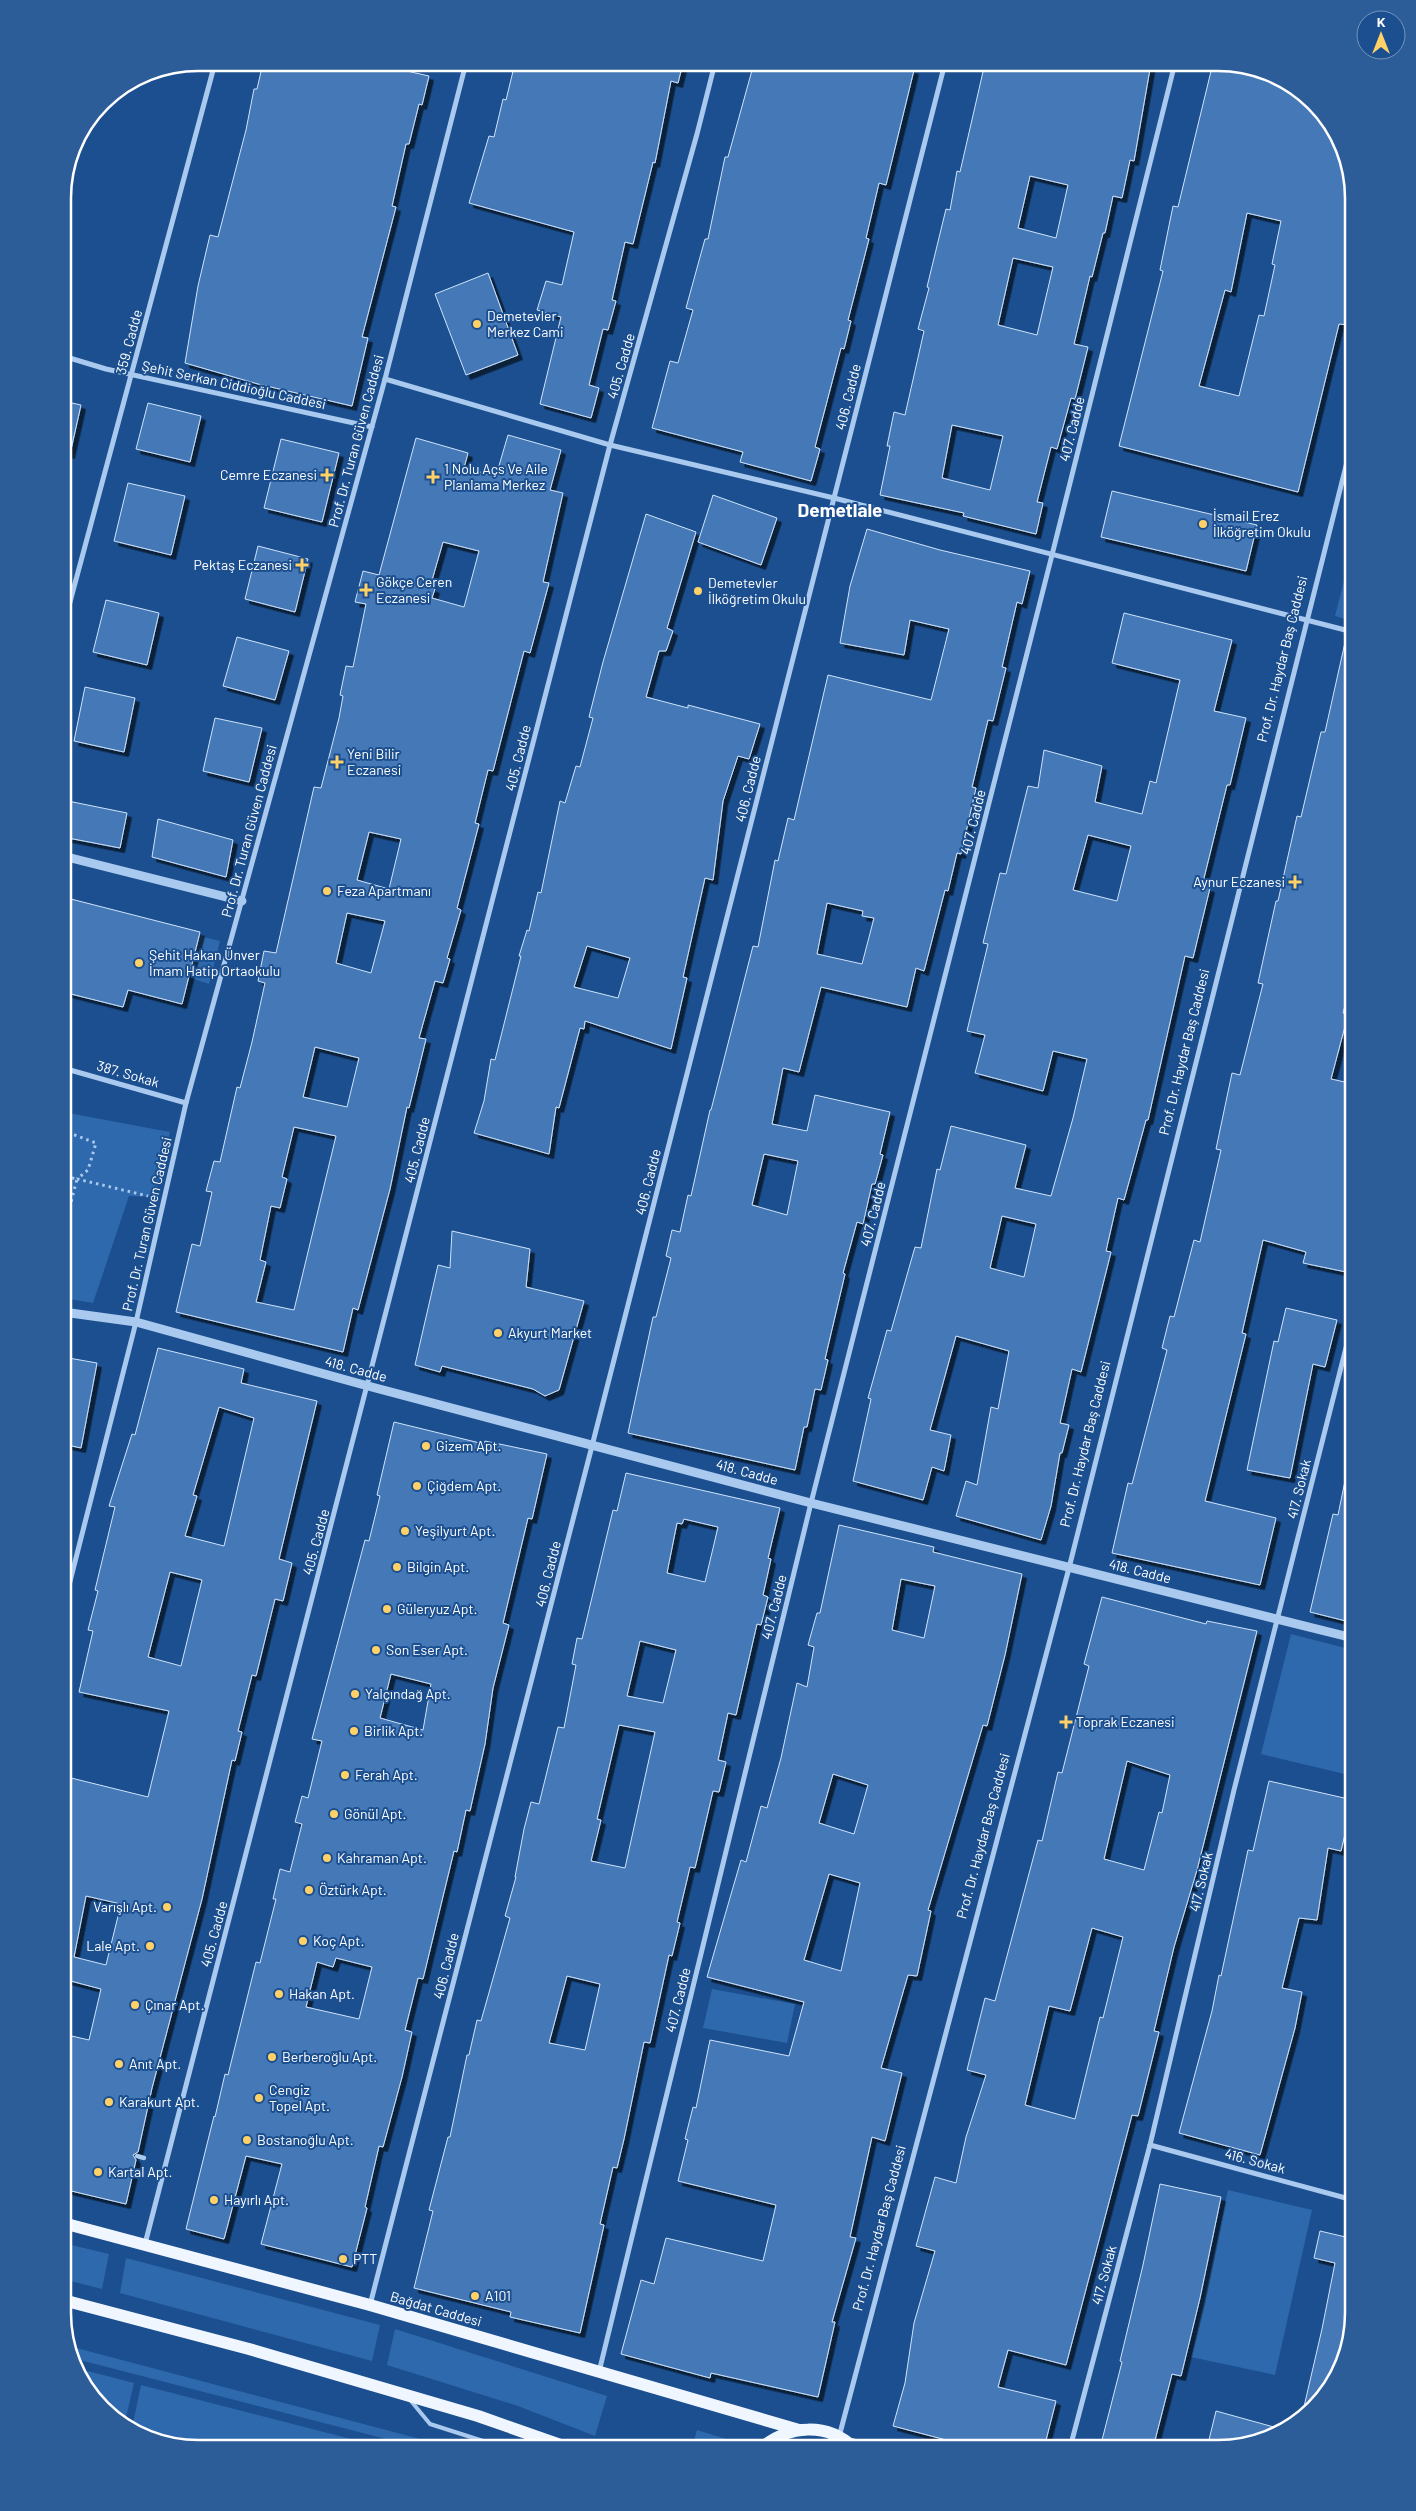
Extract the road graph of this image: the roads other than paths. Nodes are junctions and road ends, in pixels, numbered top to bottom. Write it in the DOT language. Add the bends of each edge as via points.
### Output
graph roads {
  1 [pos="212,72"];
  2 [pos="464,72"];
  3 [pos="713,72"];
  4 [pos="943,72"];
  5 [pos="1173,72"];
  6 [pos="72,358"];
  7 [pos="132,375"];
  8 [pos="385,379"];
  9 [pos="372,427"];
  10 [pos="610,445"];
  11 [pos="1345,473"];
  12 [pos="834,498"];
  13 [pos="1052,554"];
  14 [pos="72,596"];
  15 [pos="1307,621"];
  16 [pos="1345,630"];
  17 [pos="72,858"];
  18 [pos="242,900"];
  19 [pos="72,1070"];
  20 [pos="186,1103"];
  21 [pos="71,1313"];
  22 [pos="136,1322"];
  23 [pos="1345,1355"];
  24 [pos="368,1386"];
  25 [pos="592,1446"];
  26 [pos="811,1503"];
  27 [pos="1069,1568"];
  28 [pos="71,1575"];
  29 [pos="1278,1618"];
  30 [pos="1345,1636"];
  31 [pos="1150,2145"];
  32 [pos="137,2156"];
  33 [pos="144,2158"];
  34 [pos="1345,2198"];
  35 [pos="71,2225"];
  36 [pos="145,2245"];
  37 [pos="71,2302"];
  38 [pos="370,2305"];
  39 [pos="599,2372"];
  40 [pos="407,2395"];
  41 [pos="798,2430"];
  42 [pos="478,2439"];
  43 [pos="546,2439"];
  44 [pos="773,2440"];
  45 [pos="840,2440"];
  46 [pos="849,2440"];
  47 [pos="1072,2440"];
  1 -- 7 [label="street, 359. Cadde"];
  2 -- 8 [label="street, Prof. Dr. Turan Güven Caddesi"];
  3 -- 10 [label="street, 405. Cadde"];
  4 -- 12 [label="street, 406. Cadde"];
  5 -- 13 [label="street, 407. Cadde"];
  6 -- 7 [label="street, Şehit Serkan Ciddioğlu Caddesi"];
  7 -- 9 [label="street, Şehit Serkan Ciddioğlu Caddesi"];
  7 -- 14 [label="street, 359. Cadde"];
  8 -- 9 [label="street, Prof. Dr. Turan Güven Caddesi"];
  8 -- 10 [label="street"];
  9 -- 18 [label="street, Prof. Dr. Turan Güven Caddesi"];
  10 -- 12 [label="street"];
  10 -- 24 [label="street, 405. Cadde"];
  11 -- 15 [label="street, Prof. Dr. Haydar Baş Caddesi"];
  12 -- 13 [label="street"];
  12 -- 25 [label="street, 406. Cadde"];
  13 -- 15 [label="street"];
  13 -- 26 [label="street, 407. Cadde"];
  15 -- 16 [label="street"];
  15 -- 27 [label="street, Prof. Dr. Haydar Baş Caddesi"];
  17 -- 18 [label="street"];
  18 -- 20 [label="street, Prof. Dr. Turan Güven Caddesi"];
  19 -- 20 [label="street, 387. Sokak"];
  20 -- 22 [label="street, Prof. Dr. Turan Güven Caddesi"];
  21 -- 22 [label="street, 418. Cadde"];
  22 -- 24 [label="street, 418. Cadde"];
  22 -- 28 [label="street, Prof. Dr. Turan Güven Caddesi"];
  23 -- 29 [label="street, 417. Sokak"];
  24 -- 25 [label="street, 418. Cadde"];
  24 -- 36 [label="street, 405. Cadde"];
  25 -- 26 [label="street, 418. Cadde"];
  25 -- 38 [label="street, 406. Cadde"];
  26 -- 27 [label="street, 418. Cadde"];
  26 -- 39 [label="street, 407. Cadde"];
  27 -- 29 [label="street, 418. Cadde"];
  27 -- 46 [label="street, Prof. Dr. Haydar Baş Caddesi"];
  29 -- 30 [label="street, 418. Cadde"];
  29 -- 31 [label="street, 417. Sokak"];
  31 -- 34 [label="street, 416. Sokak"];
  31 -- 47 [label="street, 417. Sokak"];
  32 -- 33 [label="street"];
  35 -- 36 [label="main road, Bağdat Caddesi"];
  36 -- 38 [label="main road, Bağdat Caddesi"];
  37 -- 40 [label="main road" via="250,2349"];
  38 -- 39 [label="main road, Bağdat Caddesi"];
  39 -- 41 [label="main road, Bağdat Caddesi"];
  40 -- 42 [label="lane" via="430,2424"];
  40 -- 43 [label="main road"];
  41 -- 44 [label="main road"];
  41 -- 45 [label="main road" via="819,2430"];
}
